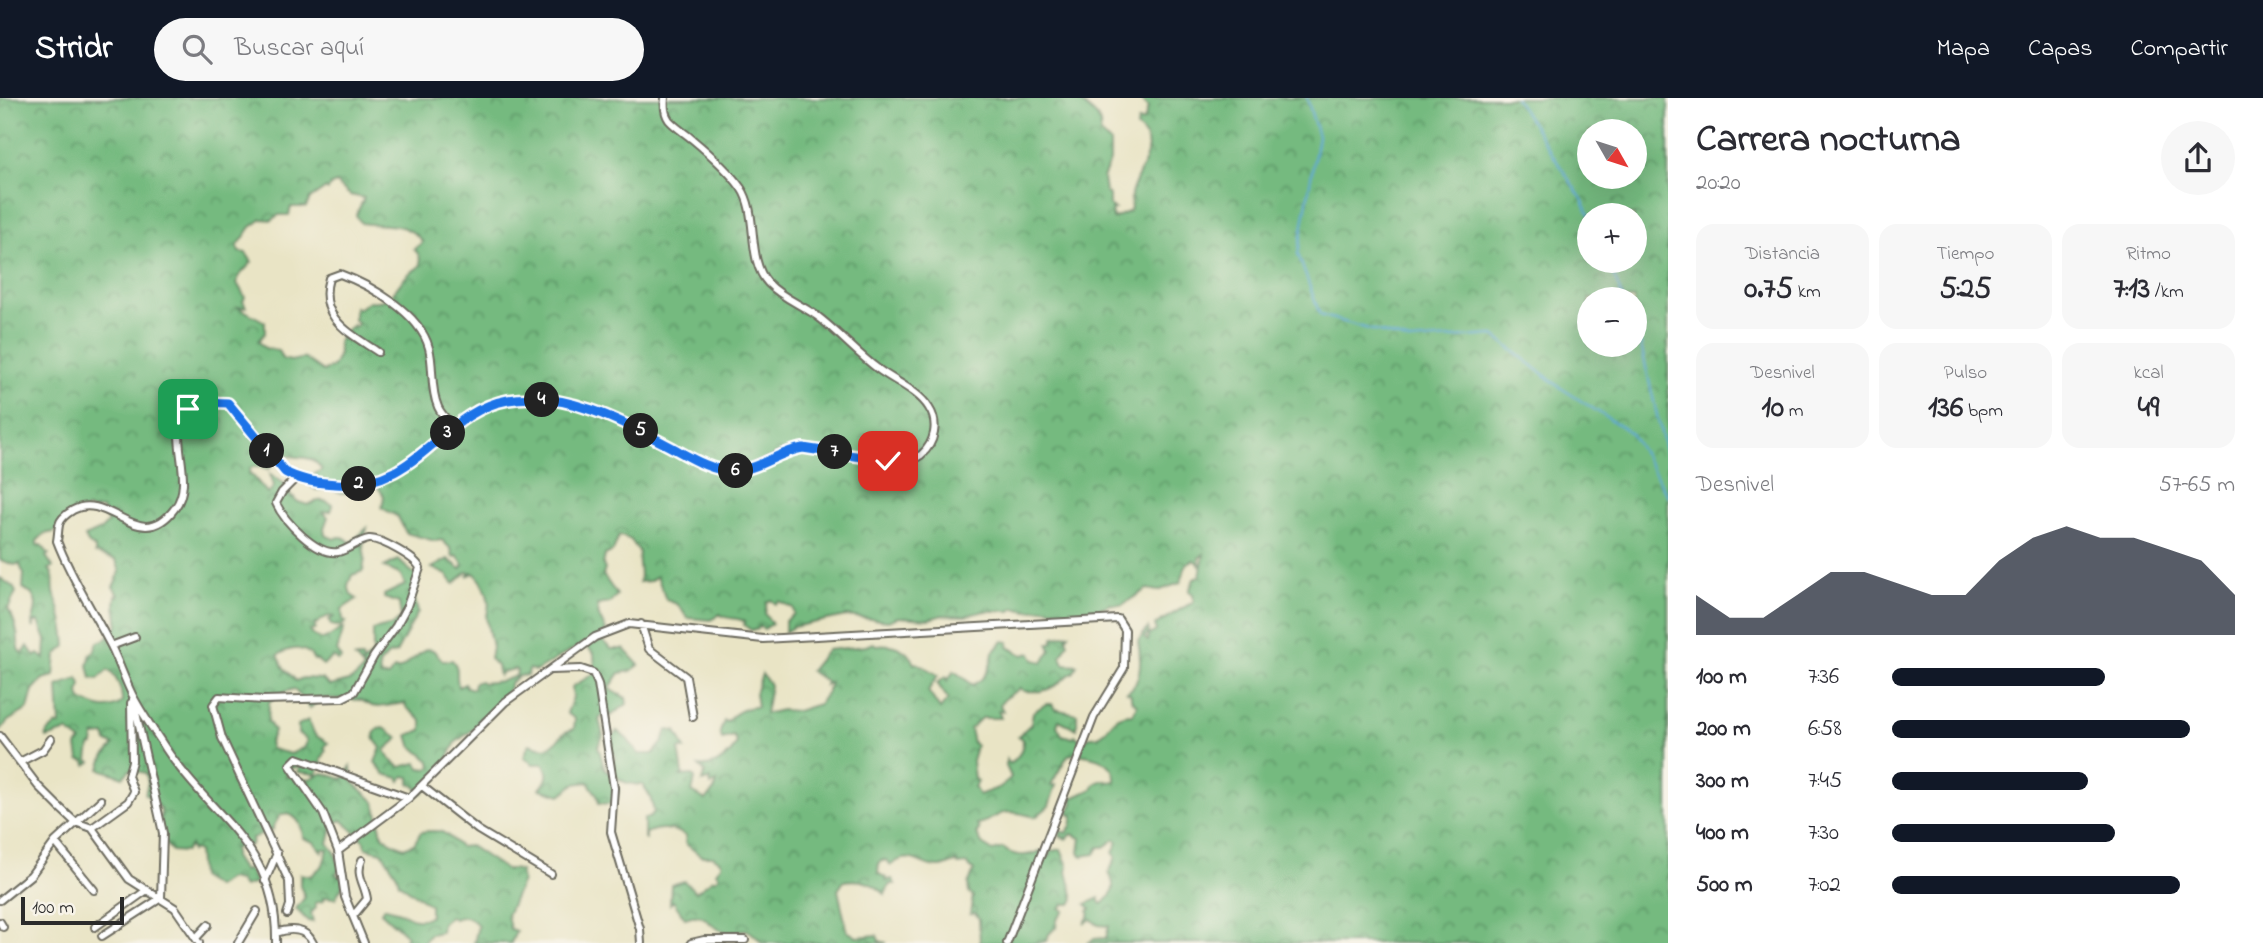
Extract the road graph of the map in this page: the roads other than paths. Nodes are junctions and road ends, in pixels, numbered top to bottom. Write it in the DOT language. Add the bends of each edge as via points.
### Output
graph roads {
  1 [pos="665,98"];
  2 [pos="378,352"];
  3 [pos="454,428"];
  4 [pos="296,478"];
  5 [pos="641,624"];
  6 [pos="135,637"];
  7 [pos="111,646"];
  8 [pos="549,670"];
  9 [pos="130,691"];
  10 [pos="693,717"];
  11 [pos="0,736"];
  12 [pos="51,739"];
  13 [pos="20,762"];
  14 [pos="422,786"];
  15 [pos="409,799"];
  16 [pos="102,800"];
  17 [pos="75,822"];
  18 [pos="92,828"];
  19 [pos="55,842"];
  20 [pos="338,851"];
  21 [pos="277,853"];
  22 [pos="362,860"];
  23 [pos="551,874"];
  24 [pos="265,881"];
  25 [pos="94,890"];
  26 [pos="147,890"];
  27 [pos="161,898"];
  28 [pos="0,900"];
  29 [pos="257,911"];
  30 [pos="287,914"];
  31 [pos="353,916"];
  32 [pos="208,925"];
  33 [pos="94,927"];
  34 [pos="276,933"];
  35 [pos="103,936"];
  36 [pos="745,940"];
  37 [pos="197,941"];
  38 [pos="238,943"];
  39 [pos="276,943"];
  40 [pos="313,943"];
  41 [pos="364,943"];
  42 [pos="641,943"];
  43 [pos="691,943"];
  44 [pos="1007,943"];
  1 -- 3 [label="street" via="670,121 711,155 742,190 764,277 923,400 935,421 928,447 905,462 803,448 744,470 722,470 587,407 527,399 481,409"];
  2 -- 3 [label="street" via="333,318 327,305 329,278 340,274 371,287 416,326 429,345 437,406"];
  3 -- 4 [label="street" via="417,459 378,480 354,485"];
  4 -- 7 [label="street" via="277,464 228,403 201,402 188,409 179,423 184,485 175,508 160,523 129,524 93,505 81,505 68,513 59,523 57,541"];
  4 -- 21 [label="street" via="276,503 311,544 338,552 373,539 412,558 420,568 402,616 354,692 342,698 219,697 213,705 222,737"];
  5 -- 8 [label="street" via="595,637"];
  5 -- 10 [label="street" via="649,649 686,677"];
  5 -- 44 [label="street" via="763,639 1118,619 1125,631 1126,664 1094,717"];
  6 -- 7 [label="street"];
  7 -- 9 [label="street"];
  8 -- 14 [label="street" via="505,702"];
  8 -- 42 [label="street" via="581,669 593,673 598,684 614,788 611,832"];
  9 -- 18 [label="street" via="132,761 128,776 134,792 128,802"];
  9 -- 24 [label="street" via="177,764 242,837"];
  9 -- 27 [label="street" via="163,834"];
  11 -- 13 [label="street"];
  12 -- 13 [label="street" via="43,750"];
  13 -- 17 [label="street"];
  14 -- 15 [label="street"];
  14 -- 23 [label="street" via="478,830"];
  15 -- 20 [label="street"];
  15 -- 20 [label="street" via="294,759 290,765 323,813"];
  16 -- 17 [label="street"];
  17 -- 18 [label="street"];
  17 -- 19 [label="street"];
  18 -- 26 [label="street" via="129,879"];
  19 -- 25 [label="street"];
  19 -- 28 [label="street" via="31,875"];
  20 -- 31 [label="street" via="345,897"];
  21 -- 24 [label="street"];
  21 -- 30 [label="street" via="289,881"];
  22 -- 31 [label="street" via="360,879 367,899"];
  24 -- 34 [label="street"];
  26 -- 27 [label="street"];
  26 -- 33 [label="street"];
  27 -- 35 [label="street"];
  27 -- 37 [label="street" via="175,908"];
  29 -- 38 [label="street"];
  31 -- 41 [label="street"];
  32 -- 37 [label="street"];
  34 -- 39 [label="street"];
  34 -- 40 [label="street" via="298,930"];
  36 -- 43 [label="street"];
}
